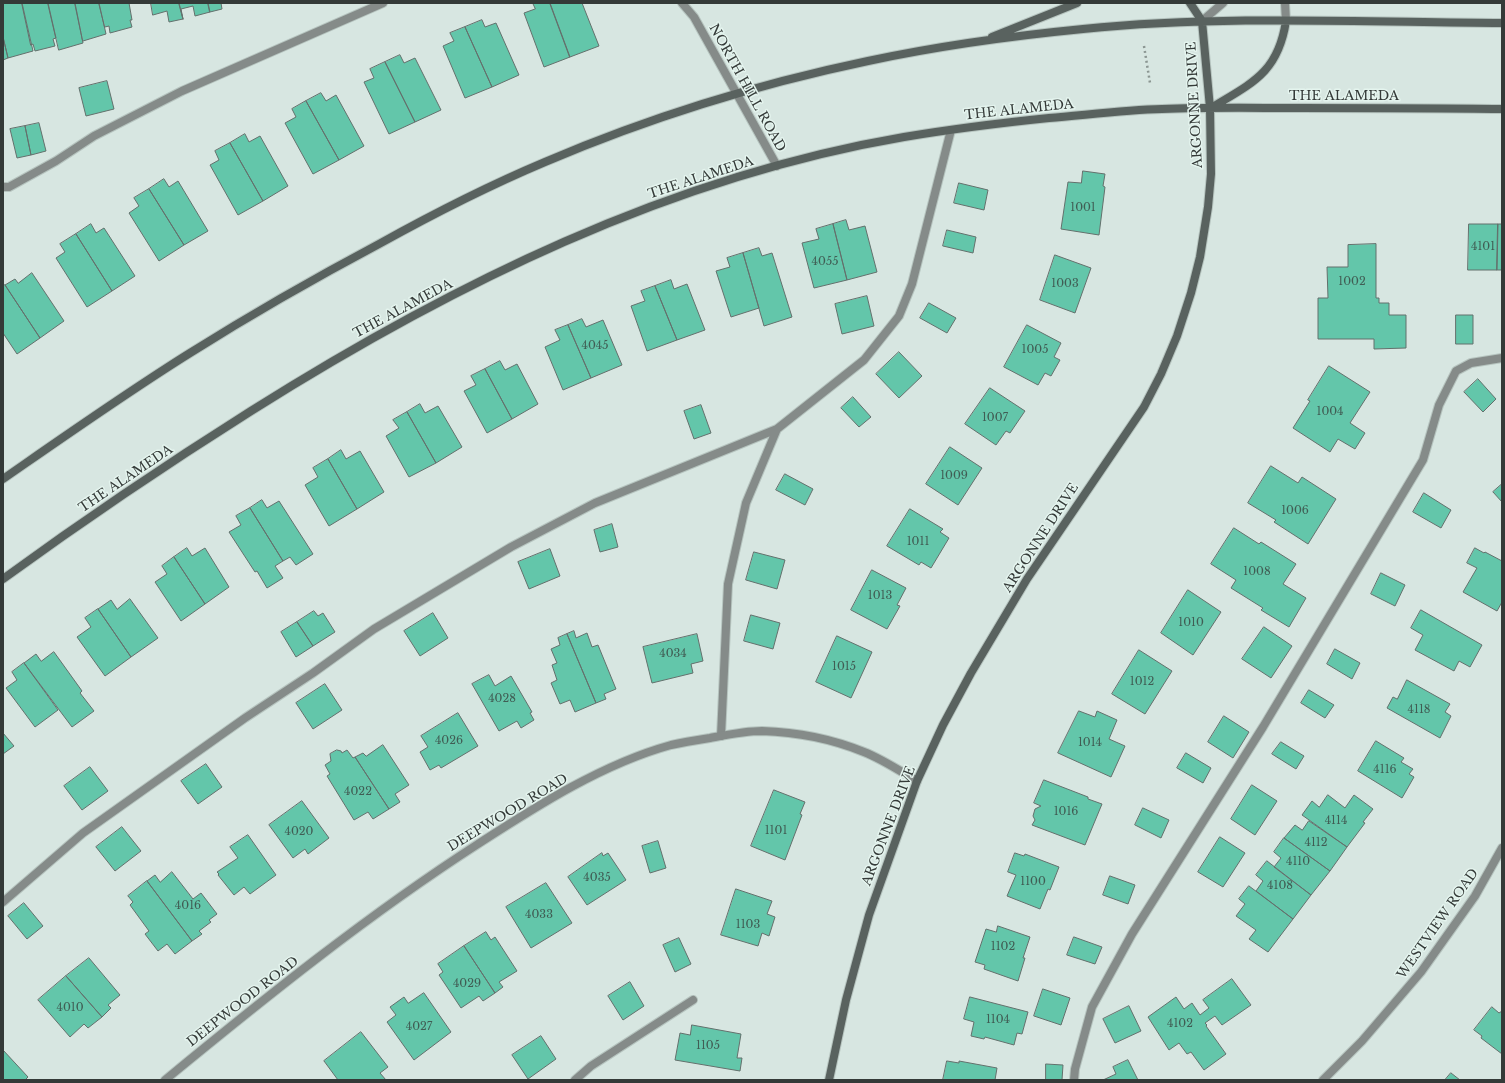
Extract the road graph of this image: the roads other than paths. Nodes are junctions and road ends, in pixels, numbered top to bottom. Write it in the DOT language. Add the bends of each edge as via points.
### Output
graph roads {
  1 [pos="384,3"];
  2 [pos="682,3"];
  3 [pos="1077,3"];
  4 [pos="1190,3"];
  5 [pos="1223,3"];
  6 [pos="1285,3"];
  7 [pos="1202,21"];
  8 [pos="1286,21"];
  9 [pos="1502,23"];
  10 [pos="981,41"];
  11 [pos="737,94"];
  12 [pos="1210,108"];
  13 [pos="1502,109"];
  14 [pos="950,130"];
  15 [pos="777,166"];
  16 [pos="3,187"];
  17 [pos="1502,358"];
  18 [pos="777,429"];
  19 [pos="3,479"];
  20 [pos="3,579"];
  21 [pos="720,736"];
  22 [pos="917,781"];
  23 [pos="1502,848"];
  24 [pos="3,902"];
  25 [pos="693,1000"];
  26 [pos="165,1080"];
  27 [pos="575,1080"];
  28 [pos="829,1080"];
  29 [pos="1074,1080"];
  30 [pos="1324,1080"];
  1 -- 16 [label="street" via="182,91 94,136 9,187"];
  2 -- 11 [label="street, NORTH HILL ROAD" via="694,17"];
  3 -- 10 [label="main road"];
  4 -- 7 [label="main road, ARGONNE DRIVE"];
  5 -- 7 [label="street"];
  6 -- 8 [label="street"];
  7 -- 8 [label="main road"];
  7 -- 10 [label="main road" via="1081,29"];
  7 -- 12 [label="main road, ARGONNE DRIVE"];
  8 -- 9 [label="main road"];
  8 -- 12 [label="main road" via="1284,37 1269,67 1252,84"];
  10 -- 11 [label="main road" via="867,61"];
  11 -- 15 [label="street, NORTH HILL ROAD"];
  11 -- 19 [label="main road" via="613,135 466,197 308,281 189,353"];
  12 -- 13 [label="main road, THE ALAMEDA"];
  12 -- 14 [label="main road, THE ALAMEDA" via="1085,115"];
  12 -- 22 [label="main road, ARGONNE DRIVE" via="1211,174 1200,256 1180,329 1161,374 1144,407 1027,579 975,666 943,725"];
  14 -- 15 [label="main road, THE ALAMEDA" via="848,148"];
  14 -- 18 [label="street" via="912,284 899,316 864,360"];
  15 -- 20 [label="main road, THE ALAMEDA" via="705,188 600,226 422,311 364,342 208,438 93,514"];
  17 -- 29 [label="street" via="1471,363 1456,371 1439,405 1423,460 1263,728 1132,934 1092,1007"];
  18 -- 21 [label="street" via="746,503 728,584"];
  18 -- 24 [label="street" via="595,503 511,547 374,629 83,832"];
  21 -- 22 [label="street, DEEPWOOD ROAD" via="761,731 810,736 864,752"];
  21 -- 26 [label="street, DEEPWOOD ROAD" via="671,745 610,768 514,821 409,890 356,929"];
  22 -- 28 [label="main road, ARGONNE DRIVE" via="869,915 846,1000"];
  23 -- 30 [label="street, WESTVIEW ROAD" via="1475,896 1421,972 1362,1041"];
  25 -- 27 [label="street" via="591,1066"];
}
